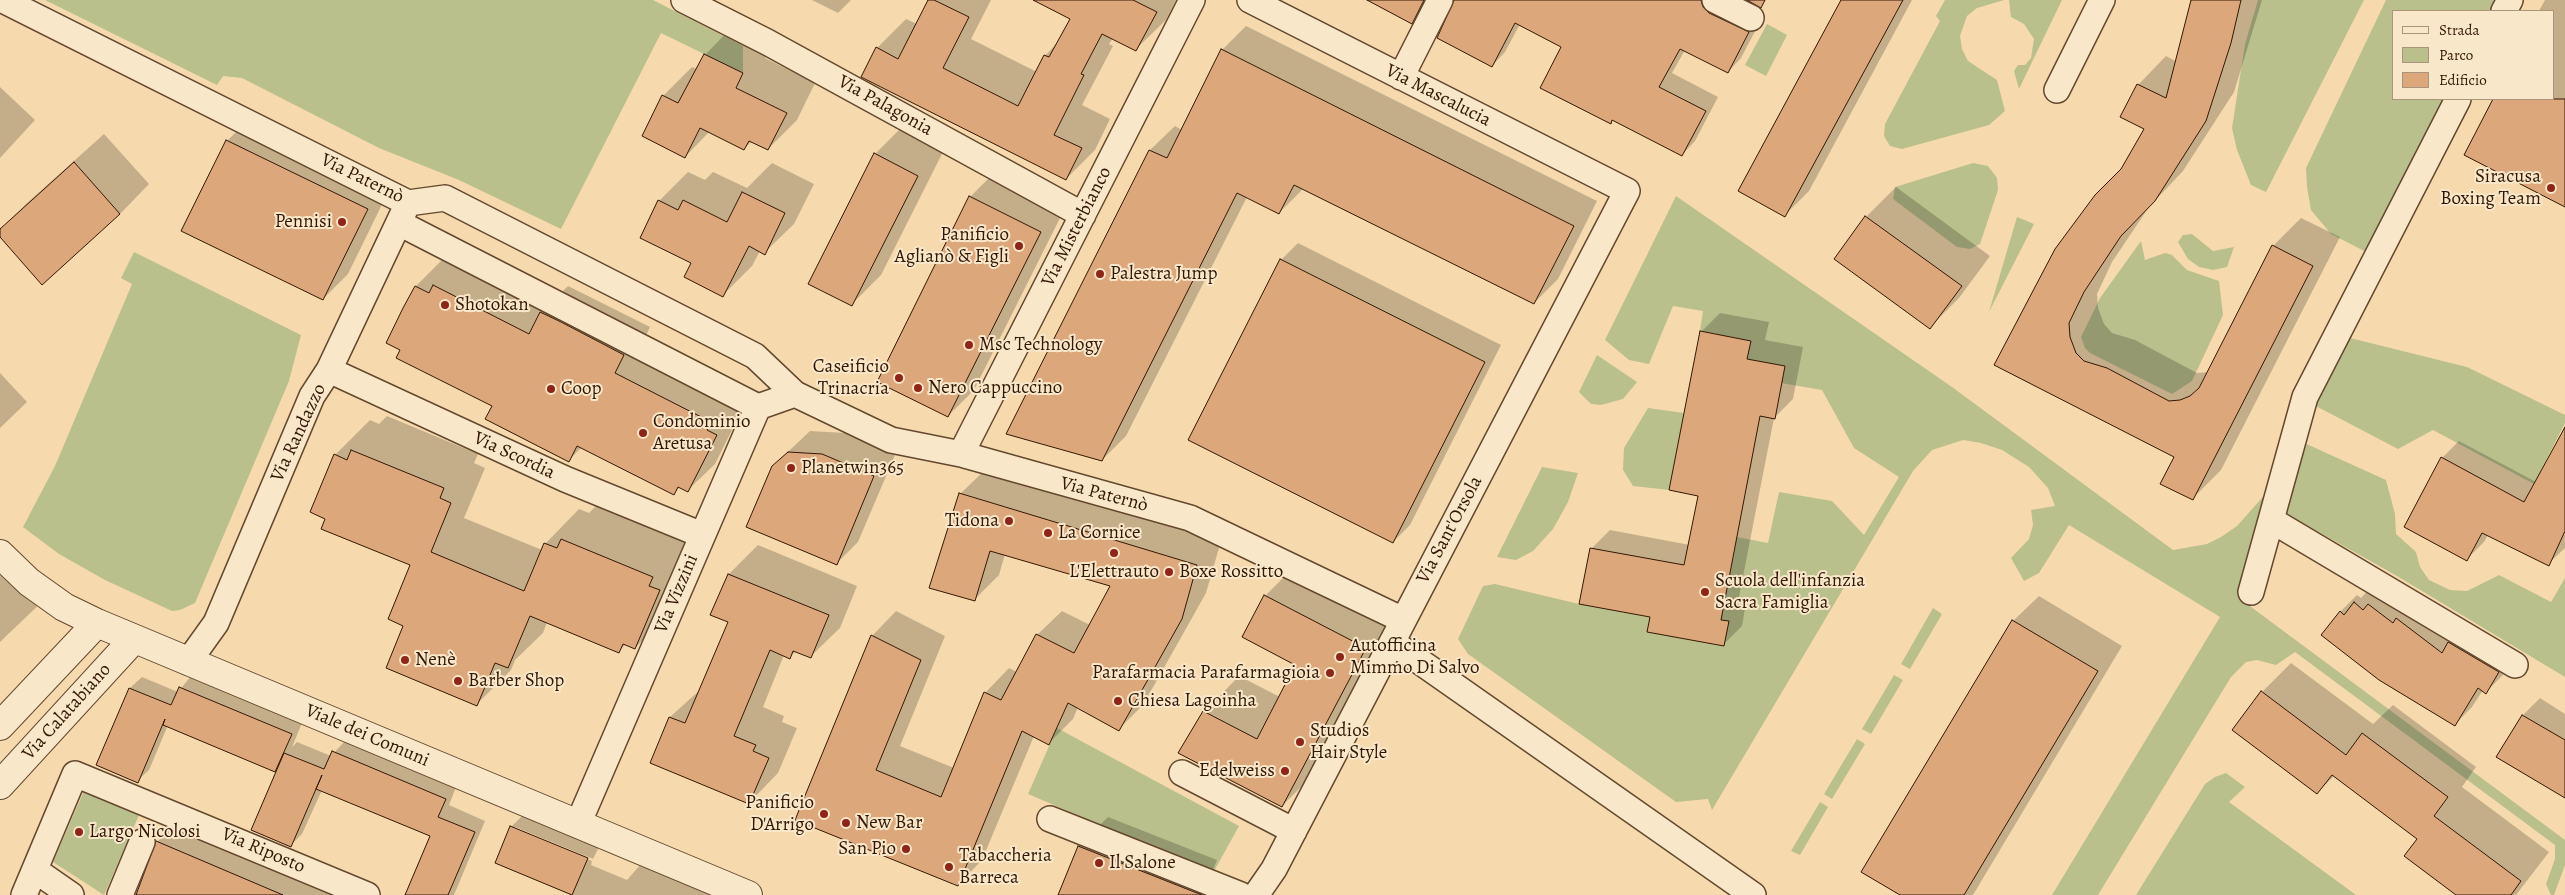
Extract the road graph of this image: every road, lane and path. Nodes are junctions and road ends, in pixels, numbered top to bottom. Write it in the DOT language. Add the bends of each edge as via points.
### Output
graph roads {
  1 [pos="3,0"];
  2 [pos="684,0"];
  3 [pos="1192,0"];
  4 [pos="1250,0"];
  5 [pos="1440,0"];
  6 [pos="1715,0"];
  7 [pos="2102,0"];
  8 [pos="1751,18"];
  9 [pos="1401,77"];
  10 [pos="2057,90"];
  11 [pos="2457,100"];
  12 [pos="1627,191"];
  13 [pos="404,213"];
  14 [pos="1084,215"];
  15 [pos="329,370"];
  16 [pos="795,394"];
  17 [pos="758,407"];
  18 [pos="961,454"];
  19 [pos="2271,520"];
  20 [pos="702,535"];
  21 [pos="0,554"];
  22 [pos="2251,592"];
  23 [pos="1403,620"];
  24 [pos="97,623"];
  25 [pos="133,640"];
  26 [pos="1392,642"];
  27 [pos="188,662"];
  28 [pos="2515,665"];
  29 [pos="0,726"];
  30 [pos="1182,773"];
  31 [pos="0,785"];
  32 [pos="1050,819"];
  33 [pos="578,824"];
  34 [pos="1294,831"];
  35 [pos="142,842"];
  36 [pos="34,870"];
  37 [pos="1274,870"];
  38 [pos="24,895"];
  39 [pos="71,895"];
  40 [pos="120,895"];
  41 [pos="367,895"];
  42 [pos="748,895"];
  43 [pos="1241,895"];
  44 [pos="1256,895"];
  45 [pos="1268,895"];
  46 [pos="1753,895"];
  1 -- 13 [label="street, Via Paternò"];
  2 -- 14 [label="street, Via Palagonia"];
  3 -- 14 [label="street, Via Misterbianco"];
  4 -- 9 [label="street, Via Mascalucia"];
  5 -- 9 [label="street"];
  6 -- 8 [label="street"];
  7 -- 10 [label="street"];
  9 -- 12 [label="street, Via Mascalucia"];
  11 -- 19 [label="street" via="2305,397"];
  12 -- 23 [label="street, Via Sant'Orsola"];
  13 -- 15 [label="street, Via Randazzo"];
  13 -- 16 [label="street, Via Paternò" via="445,198 755,356"];
  13 -- 17 [label="street, Via Paternò"];
  14 -- 18 [label="street, Via Misterbianco"];
  15 -- 20 [label="street, Via Scordia" via="565,479"];
  15 -- 27 [label="street, Via Randazzo" via="312,396 216,623"];
  16 -- 17 [label="street"];
  16 -- 18 [label="street, Via Paternò" via="890,440"];
  17 -- 20 [label="street, Via Vizzini"];
  18 -- 23 [label="street, Via Paternò" via="1190,518"];
  19 -- 22 [label="street"];
  19 -- 28 [label="street"];
  20 -- 33 [label="street, Via Vizzini"];
  21 -- 24 [label="street, Viale dei Comuni" via="29,582 64,607"];
  23 -- 26 [label="street, Via Sant'Orsola"];
  24 -- 25 [label="street, Viale dei Comuni"];
  24 -- 29 [label="street, Via Calatabiano"];
  25 -- 27 [label="street, Viale dei Comuni"];
  25 -- 31 [label="street, Via Calatabiano"];
  26 -- 34 [label="street, Via Sant'Orsola"];
  26 -- 46 [label="street"];
  27 -- 33 [label="street, Viale dei Comuni"];
  30 -- 34 [label="street"];
  32 -- 43 [label="street"];
  33 -- 42 [label="street, Viale dei Comuni"];
  34 -- 37 [label="street, Via Sant'Orsola"];
  35 -- 40 [label="street"];
  36 -- 38 [label="street"];
  36 -- 39 [label="street"];
  36 -- 41 [label="street, Via Riposto" via="75,774"];
  37 -- 44 [label="street"];
  37 -- 45 [label="street"];
}
